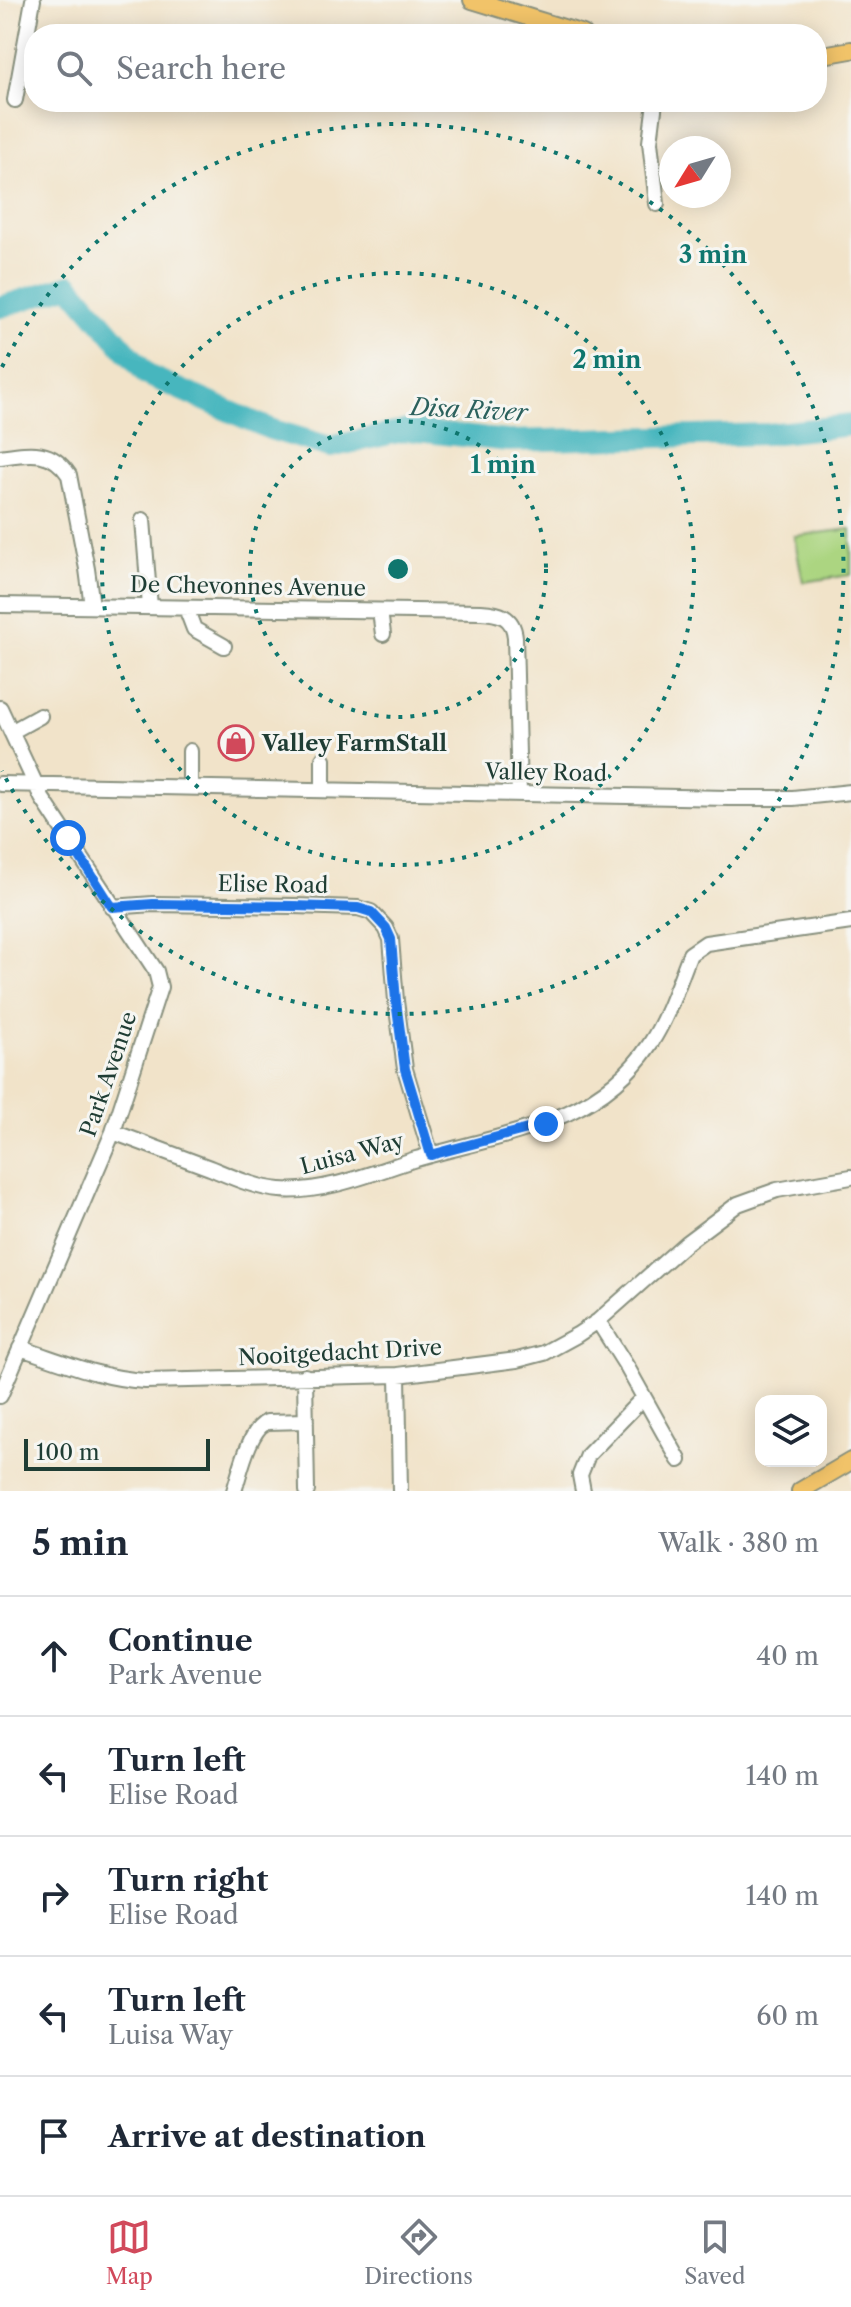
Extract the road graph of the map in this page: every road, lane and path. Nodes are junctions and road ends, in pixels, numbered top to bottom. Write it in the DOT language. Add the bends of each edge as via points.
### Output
graph roads {
  1 [pos="33,0"];
  2 [pos="472,0"];
  3 [pos="29,24"];
  4 [pos="550,24"];
  5 [pos="24,50"];
  6 [pos="851,50"];
  7 [pos="827,54"];
  8 [pos="15,100"];
  9 [pos="654,112"];
  10 [pos="657,204"];
  11 [pos="0,457"];
  12 [pos="143,520"];
  13 [pos="0,605"];
  14 [pos="92,606"];
  15 [pos="150,607"];
  16 [pos="186,608"];
  17 [pos="380,611"];
  18 [pos="383,634"];
  19 [pos="224,646"];
  20 [pos="0,708"];
  21 [pos="40,716"];
  22 [pos="11,732"];
  23 [pos="190,751"];
  24 [pos="323,759"];
  25 [pos="0,784"];
  26 [pos="35,784"];
  27 [pos="190,787"];
  28 [pos="323,789"];
  29 [pos="851,792"];
  30 [pos="519,794"];
  31 [pos="112,907"];
  32 [pos="851,922"];
  33 [pos="113,1132"];
  34 [pos="431,1155"];
  35 [pos="851,1177"];
  36 [pos="598,1321"];
  37 [pos="20,1348"];
  38 [pos="398,1375"];
  39 [pos="305,1376"];
  40 [pos="0,1396"];
  41 [pos="644,1397"];
  42 [pos="306,1421"];
  43 [pos="679,1460"];
  44 [pos="851,1461"];
  45 [pos="812,1488"];
  46 [pos="234,1491"];
  47 [pos="307,1491"];
  48 [pos="400,1491"];
  49 [pos="583,1491"];
  1 -- 3 [label="street"];
  2 -- 4 [label="main road"];
  5 -- 8 [label="street"];
  6 -- 7 [label="main road"];
  9 -- 10 [label="street" via="650,142"];
  11 -- 14 [label="street" via="51,456 69,475"];
  12 -- 15 [label="street"];
  13 -- 14 [label="street, De Chevonnes Avenue"];
  14 -- 15 [label="street, De Chevonnes Avenue"];
  15 -- 16 [label="street, De Chevonnes Avenue"];
  16 -- 17 [label="street, De Chevonnes Avenue"];
  16 -- 19 [label="street" via="194,629"];
  17 -- 18 [label="street"];
  17 -- 30 [label="street, De Chevonnes Avenue" via="489,613 511,621"];
  20 -- 22 [label="street"];
  21 -- 22 [label="street"];
  22 -- 26 [label="street"];
  23 -- 27 [label="street"];
  24 -- 28 [label="street"];
  25 -- 26 [label="street, Valley Road"];
  26 -- 27 [label="street, Valley Road"];
  26 -- 31 [label="street, Park Avenue"];
  27 -- 28 [label="street, Valley Road"];
  28 -- 30 [label="street, Valley Road"];
  29 -- 30 [label="street, Valley Road" via="793,798"];
  31 -- 33 [label="street, Park Avenue" via="160,982"];
  31 -- 34 [label="street, Elise Road" via="308,906 371,912 391,939 405,1069"];
  32 -- 34 [label="street, Luisa Way" via="700,946 690,954 649,1046 594,1099 546,1124"];
  33 -- 34 [label="street, Luisa Way" via="276,1190 315,1189"];
  33 -- 37 [label="street, Park Avenue"];
  35 -- 36 [label="street, Nooitgedacht Drive" via="777,1190 738,1204"];
  36 -- 38 [label="street, Nooitgedacht Drive" via="544,1353"];
  36 -- 41 [label="street"];
  37 -- 39 [label="street, Nooitgedacht Drive" via="131,1381"];
  37 -- 40 [label="street, Park Avenue"];
  38 -- 39 [label="street, Nooitgedacht Drive"];
  38 -- 48 [label="street"];
  39 -- 42 [label="street"];
  41 -- 43 [label="street"];
  41 -- 49 [label="street" via="588,1455 580,1475"];
  42 -- 46 [label="street" via="260,1424"];
  42 -- 47 [label="street"];
  44 -- 45 [label="main road"];
}
